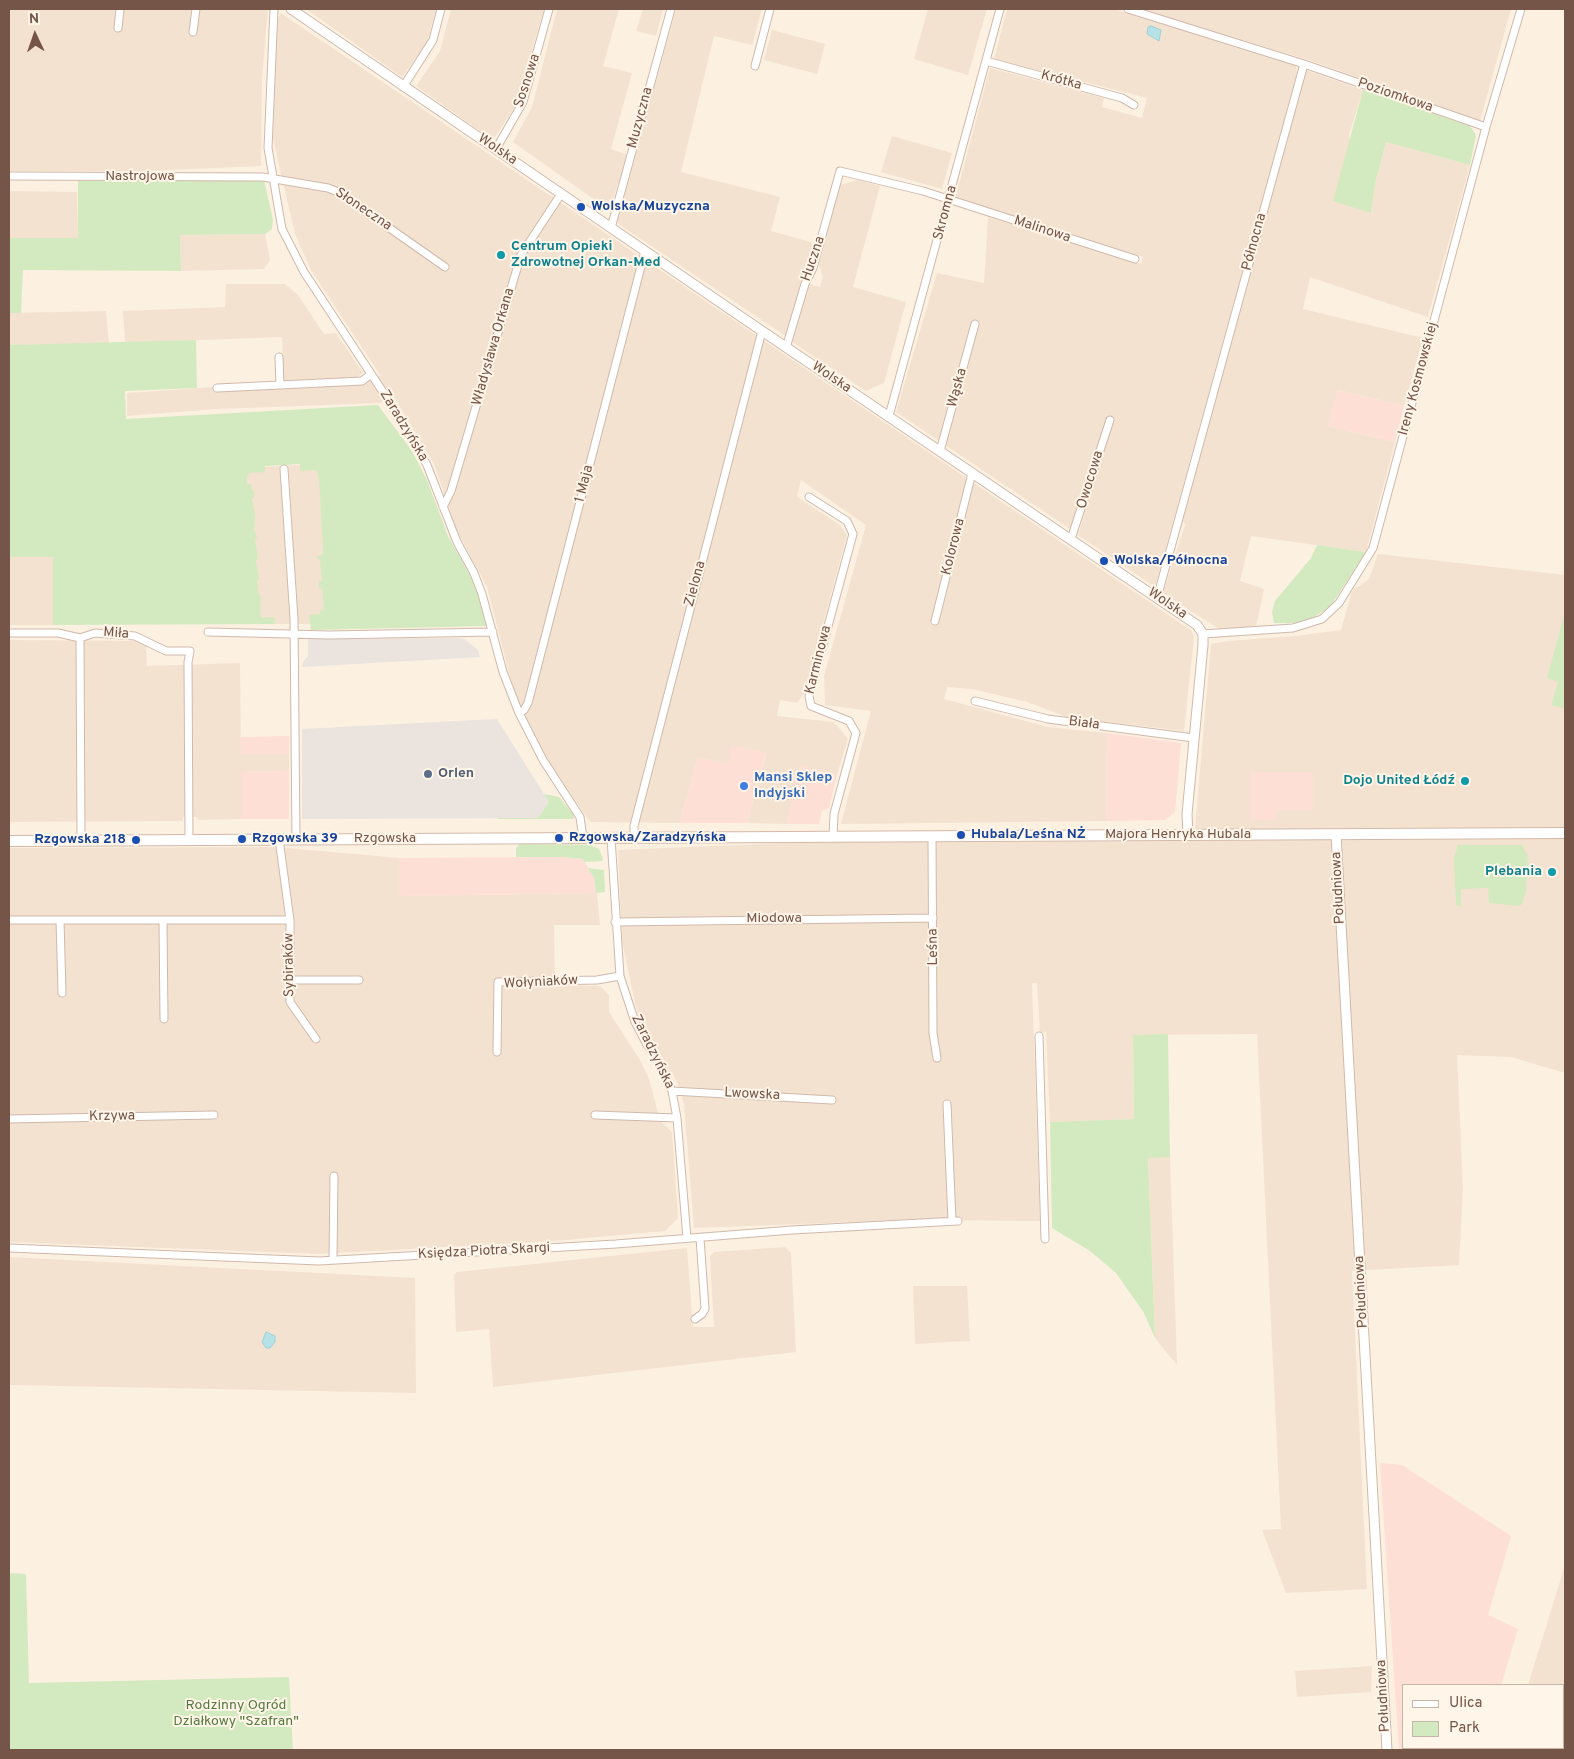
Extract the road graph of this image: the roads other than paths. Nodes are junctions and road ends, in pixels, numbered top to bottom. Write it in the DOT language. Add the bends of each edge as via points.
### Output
graph roads {
  1 [pos="120,9"];
  2 [pos="196,9"];
  3 [pos="274,9"];
  4 [pos="292,9"];
  5 [pos="442,9"];
  6 [pos="549,9"];
  7 [pos="671,9"];
  8 [pos="770,9"];
  9 [pos="1000,9"];
  10 [pos="1128,9"];
  11 [pos="1521,9"];
  12 [pos="118,28"];
  13 [pos="193,32"];
  14 [pos="986,61"];
  15 [pos="1304,64"];
  16 [pos="756,66"];
  17 [pos="403,87"];
  18 [pos="1134,106"];
  19 [pos="1486,127"];
  20 [pos="496,149"];
  21 [pos="840,170"];
  22 [pos="9,176"];
  23 [pos="271,178"];
  24 [pos="561,194"];
  25 [pos="950,200"];
  26 [pos="611,228"];
  27 [pos="645,251"];
  28 [pos="1135,259"];
  29 [pos="444,267"];
  30 [pos="975,324"];
  31 [pos="762,331"];
  32 [pos="786,348"];
  33 [pos="279,356"];
  34 [pos="371,374"];
  35 [pos="280,385"];
  36 [pos="217,388"];
  37 [pos="889,416"];
  38 [pos="1110,420"];
  39 [pos="940,451"];
  40 [pos="284,469"];
  41 [pos="972,473"];
  42 [pos="809,497"];
  43 [pos="443,507"];
  44 [pos="1071,539"];
  45 [pos="1157,598"];
  46 [pos="935,621"];
  47 [pos="208,632"];
  48 [pos="493,632"];
  49 [pos="9,633"];
  50 [pos="294,634"];
  51 [pos="1203,634"];
  52 [pos="80,638"];
  53 [pos="975,701"];
  54 [pos="519,713"];
  55 [pos="1194,738"];
  56 [pos="1565,833"];
  57 [pos="1336,834"];
  58 [pos="1188,835"];
  59 [pos="833,836"];
  60 [pos="932,836"];
  61 [pos="583,838"];
  62 [pos="611,838"];
  63 [pos="634,838"];
  64 [pos="279,839"];
  65 [pos="296,839"];
  66 [pos="81,840"];
  67 [pos="189,840"];
  68 [pos="9,841"];
  69 [pos="933,918"];
  70 [pos="9,920"];
  71 [pos="60,920"];
  72 [pos="290,920"];
  73 [pos="163,921"];
  74 [pos="615,922"];
  75 [pos="620,976"];
  76 [pos="290,980"];
  77 [pos="359,980"];
  78 [pos="62,993"];
  79 [pos="164,1019"];
  80 [pos="1039,1036"];
  81 [pos="316,1039"];
  82 [pos="498,1052"];
  83 [pos="936,1058"];
  84 [pos="672,1091"];
  85 [pos="832,1100"];
  86 [pos="947,1104"];
  87 [pos="595,1114"];
  88 [pos="214,1115"];
  89 [pos="677,1118"];
  90 [pos="9,1119"];
  91 [pos="334,1176"];
  92 [pos="687,1238"];
  93 [pos="700,1238"];
  94 [pos="1045,1239"];
  95 [pos="9,1248"];
  96 [pos="333,1260"];
  97 [pos="695,1319"];
  98 [pos="1387,1750"];
  1 -- 12 [label="street"];
  2 -- 13 [label="street"];
  3 -- 23 [label="street, Zaradzyńska" via="268,118"];
  4 -- 17 [label="street, Wolska"];
  5 -- 17 [label="street" via="433,40"];
  6 -- 20 [label="street, Sosnowa" via="523,102"];
  7 -- 26 [label="street, Muzyczna"];
  8 -- 16 [label="street"];
  9 -- 14 [label="street, Skromna"];
  10 -- 15 [label="street"];
  11 -- 19 [label="street, Ireny Kosmowskiej"];
  14 -- 18 [label="street, Krótka" via="1122,98"];
  14 -- 25 [label="street, Skromna"];
  15 -- 19 [label="street, Poziomkowa"];
  15 -- 45 [label="street, Północna"];
  17 -- 20 [label="street, Wolska"];
  19 -- 51 [label="street, Ireny Kosmowskiej" via="1375,541 1364,565 1339,603 1322,619 1311,624"];
  20 -- 24 [label="street, Wolska"];
  21 -- 25 [label="street, Malinowa"];
  21 -- 32 [label="street, Huczna" via="813,268"];
  22 -- 23 [label="street, Nastrojowa"];
  23 -- 29 [label="street, Słoneczna" via="338,192"];
  23 -- 34 [label="street, Zaradzyńska" via="282,229 304,272"];
  24 -- 26 [label="street, Wolska"];
  24 -- 43 [label="street, Władysława Orkana" via="521,255 451,491"];
  25 -- 28 [label="street, Malinowa"];
  25 -- 37 [label="street, Skromna"];
  26 -- 27 [label="street, Wolska"];
  27 -- 31 [label="street, Wolska"];
  27 -- 54 [label="street, 1 Maja" via="528,703"];
  30 -- 39 [label="street, Wąska"];
  31 -- 32 [label="street, Wolska"];
  31 -- 63 [label="street, Zielona" via="634,826"];
  32 -- 37 [label="street, Wolska"];
  33 -- 35 [label="street"];
  34 -- 35 [label="street" via="362,380"];
  34 -- 43 [label="street, Zaradzyńska" via="427,465"];
  35 -- 36 [label="street"];
  37 -- 39 [label="street, Wolska"];
  38 -- 44 [label="street, Owocowa"];
  39 -- 41 [label="street, Wolska"];
  40 -- 50 [label="street"];
  41 -- 44 [label="street, Wolska"];
  41 -- 46 [label="street, Kolorowa"];
  42 -- 59 [label="street, Karminowa" via="844,518 852,534 809,702 814,708 849,721 856,733 834,814"];
  43 -- 48 [label="street, Zaradzyńska" via="474,573"];
  44 -- 45 [label="street, Wolska"];
  45 -- 51 [label="street, Wolska" via="1197,625"];
  47 -- 50 [label="street"];
  48 -- 50 [label="street"];
  48 -- 54 [label="street, Zaradzyńska" via="503,672"];
  49 -- 52 [label="street, Miła" via="66,634"];
  50 -- 65 [label="street"];
  51 -- 55 [label="street"];
  52 -- 66 [label="street"];
  52 -- 67 [label="street, Miła" via="95,633 135,636 166,651 190,651"];
  53 -- 55 [label="street, Biała" via="1056,720"];
  54 -- 61 [label="street, Zaradzyńska" via="539,753 580,817"];
  55 -- 58 [label="street"];
  56 -- 57 [label="main road, Majora Henryka Hubala"];
  57 -- 58 [label="main road, Majora Henryka Hubala"];
  57 -- 98 [label="street, Południowa"];
  58 -- 60 [label="main road, Majora Henryka Hubala"];
  59 -- 60 [label="main road, Majora Henryka Hubala"];
  59 -- 63 [label="main road, Majora Henryka Hubala"];
  60 -- 69 [label="street, Leśna"];
  61 -- 62 [label="main road, Rzgowska"];
  61 -- 65 [label="main road, Rzgowska"];
  62 -- 63 [label="main road, Majora Henryka Hubala"];
  62 -- 74 [label="street, Zaradzyńska"];
  64 -- 65 [label="main road, Rzgowska"];
  64 -- 67 [label="main road, Rzgowska"];
  64 -- 72 [label="street"];
  66 -- 67 [label="main road, Rzgowska"];
  66 -- 68 [label="main road, Rzgowska"];
  69 -- 74 [label="street, Miodowa"];
  69 -- 83 [label="street, Leśna"];
  70 -- 71 [label="street, Sybiraków"];
  71 -- 73 [label="street, Sybiraków"];
  71 -- 78 [label="street"];
  72 -- 73 [label="street, Sybiraków"];
  72 -- 76 [label="street, Sybiraków"];
  73 -- 79 [label="street"];
  74 -- 75 [label="street, Zaradzyńska"];
  75 -- 82 [label="street, Wołyniaków" via="597,980 498,982"];
  75 -- 84 [label="street, Zaradzyńska" via="635,1022"];
  76 -- 77 [label="street"];
  76 -- 81 [label="street, Sybiraków" via="290,1002"];
  80 -- 94 [label="street"];
  84 -- 85 [label="street, Lwowska"];
  84 -- 89 [label="street, Zaradzyńska"];
  86 -- 93 [label="street, Księdza Piotra Skargi" via="955,1221"];
  87 -- 89 [label="street"];
  88 -- 90 [label="street, Krzywa"];
  89 -- 92 [label="street, Zaradzyńska"];
  91 -- 96 [label="street"];
  92 -- 93 [label="street, Księdza Piotra Skargi"];
  92 -- 96 [label="street, Księdza Piotra Skargi"];
  93 -- 97 [label="street" via="704,1309"];
  95 -- 96 [label="street, Księdza Piotra Skargi"];
}
